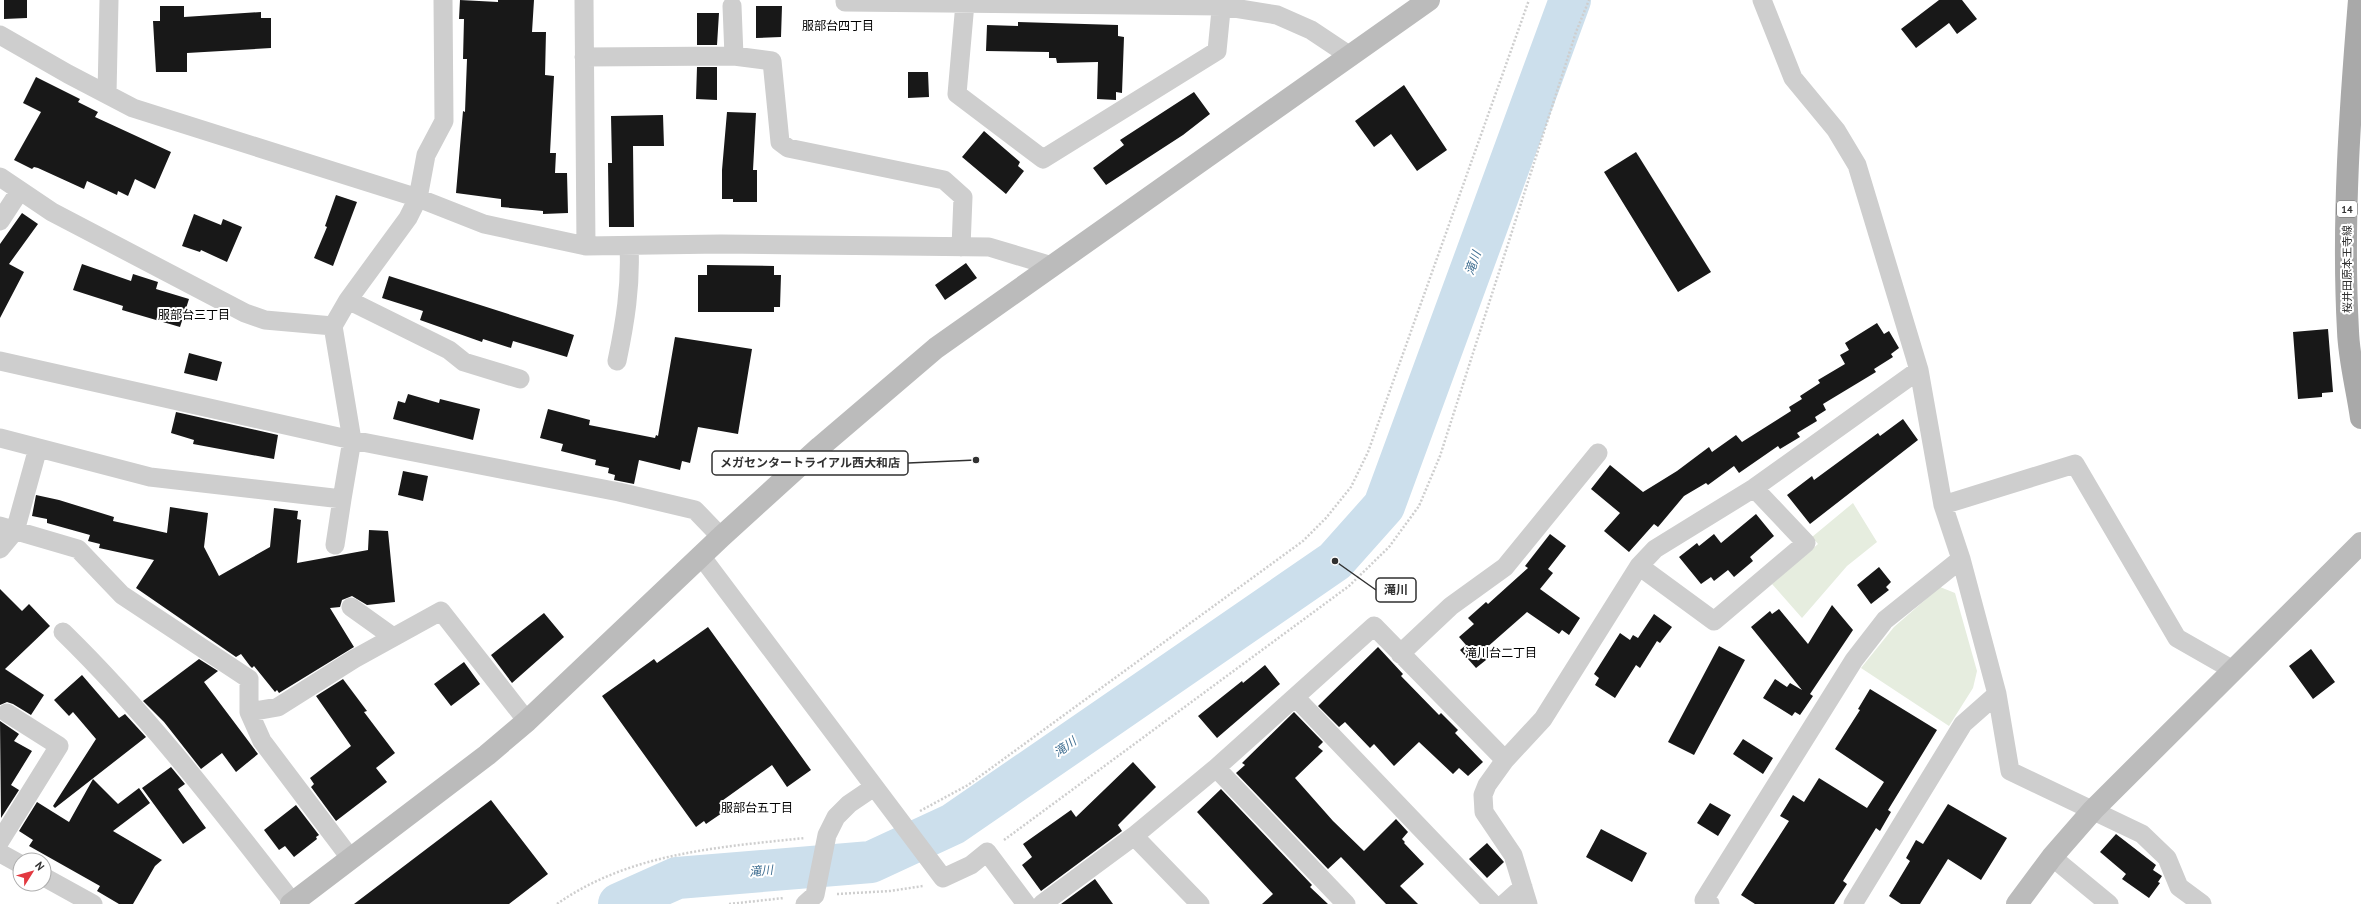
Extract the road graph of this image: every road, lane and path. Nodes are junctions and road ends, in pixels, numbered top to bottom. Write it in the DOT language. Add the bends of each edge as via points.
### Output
graph roads {
  1 [pos="109,0"];
  2 [pos="443,0"];
  3 [pos="584,0"];
  4 [pos="845,0"];
  5 [pos="1429,0"];
  6 [pos="1529,0"];
  7 [pos="1589,0"];
  8 [pos="1762,0"];
  9 [pos="2359,0"];
  10 [pos="1222,3"];
  11 [pos="965,4"];
  12 [pos="732,6"];
  13 [pos="0,35"];
  14 [pos="734,56"];
  15 [pos="1350,56"];
  16 [pos="584,57"];
  17 [pos="107,94"];
  18 [pos="0,177"];
  19 [pos="19,192"];
  20 [pos="418,198"];
  21 [pos="0,221"];
  22 [pos="586,246"];
  23 [pos="629,247"];
  24 [pos="961,247"];
  25 [pos="1052,266"];
  26 [pos="348,300"];
  27 [pos="333,326"];
  28 [pos="0,361"];
  29 [pos="617,361"];
  30 [pos="1919,370"];
  31 [pos="520,379"];
  32 [pos="2361,418"];
  33 [pos="0,438"];
  34 [pos="352,440"];
  35 [pos="38,448"];
  36 [pos="1598,453"];
  37 [pos="1754,488"];
  38 [pos="342,499"];
  39 [pos="1943,505"];
  40 [pos="7,528"];
  41 [pos="721,537"];
  42 [pos="2361,543"];
  43 [pos="335,545"];
  44 [pos="0,549"];
  45 [pos="701,556"];
  46 [pos="1961,559"];
  47 [pos="1639,566"];
  48 [pos="350,607"];
  49 [pos="63,632"];
  50 [pos="393,637"];
  51 [pos="1400,654"];
  52 [pos="2233,670"];
  53 [pos="1996,694"];
  54 [pos="1296,698"];
  55 [pos="248,712"];
  56 [pos="7,713"];
  57 [pos="527,721"];
  58 [pos="1505,760"];
  59 [pos="1216,768"];
  60 [pos="874,786"];
  61 [pos="2093,810"];
  62 [pos="900,820"];
  63 [pos="827,835"];
  64 [pos="1134,836"];
  65 [pos="0,841"];
  66 [pos="988,852"];
  67 [pos="0,853"];
  68 [pos="2052,857"];
  69 [pos="351,859"];
  70 [pos="12,860"];
  71 [pos="52,881"];
  72 [pos="1526,896"];
  73 [pos="810,900"];
  74 [pos="292,903"];
  75 [pos="93,904"];
  76 [pos="557,904"];
  77 [pos="1026,904"];
  78 [pos="1042,904"];
  79 [pos="1200,904"];
  80 [pos="1346,904"];
  81 [pos="1493,904"];
  82 [pos="1504,904"];
  83 [pos="1710,904"];
  84 [pos="1852,904"];
  85 [pos="2017,904"];
  86 [pos="2109,904"];
  87 [pos="2202,904"];
  1 -- 17 [label="street"];
  2 -- 20 [label="street" via="444,120 426,155"];
  3 -- 16 [label="street"];
  4 -- 11 [label="street"];
  5 -- 15 [label="street"];
  6 -- 62 [label="path" via="1368,452 1351,486 1326,518 1303,541 968,784 940,802"];
  7 -- 66 [label="path" via="1576,32 1440,456 1419,506 1389,547 1349,586"];
  8 -- 30 [label="street" via="1793,78 1836,130 1857,164"];
  9 -- 32 [label="main road, 桜井田原本王寺線 / 14" via="2352,92 2347,231 2348,332"];
  10 -- 11 [label="street"];
  10 -- 11 [label="street" via="1217,51 1043,159 957,94"];
  10 -- 15 [label="street" via="1277,15 1311,30"];
  12 -- 14 [label="street"];
  13 -- 17 [label="street"];
  14 -- 16 [label="street"];
  14 -- 24 [label="street" via="772,61 780,142 788,148 944,180 963,197"];
  15 -- 25 [label="street"];
  16 -- 22 [label="street"];
  17 -- 20 [label="street" via="133,108"];
  18 -- 19 [label="street"];
  19 -- 21 [label="street"];
  19 -- 27 [label="street" via="245,314 265,320"];
  20 -- 22 [label="street" via="484,224"];
  20 -- 26 [label="street" via="408,218"];
  22 -- 23 [label="street"];
  23 -- 24 [label="street" via="721,244"];
  23 -- 29 [label="street" via="630,275"];
  24 -- 25 [label="street" via="989,247"];
  25 -- 41 [label="street" via="936,348 820,447"];
  26 -- 27 [label="street"];
  26 -- 31 [label="street" via="449,350 464,362"];
  27 -- 34 [label="street"];
  28 -- 34 [label="street"];
  30 -- 37 [label="street"];
  30 -- 39 [label="street"];
  33 -- 35 [label="street"];
  34 -- 38 [label="street"];
  34 -- 41 [label="street" via="603,489 695,510"];
  35 -- 38 [label="street" via="150,477"];
  35 -- 40 [label="street"];
  36 -- 51 [label="street" via="1505,567 1451,606"];
  37 -- 47 [label="street" via="1655,549"];
  37 -- 47 [label="street" via="1806,543 1714,621"];
  38 -- 43 [label="street"];
  39 -- 46 [label="street"];
  39 -- 52 [label="street" via="2075,464 2177,638"];
  40 -- 44 [label="street"];
  40 -- 55 [label="street" via="78,549 122,595 249,679"];
  41 -- 45 [label="street"];
  42 -- 52 [label="street"];
  45 -- 57 [label="street"];
  45 -- 60 [label="street"];
  46 -- 53 [label="street"];
  46 -- 83 [label="street" via="1885,620 1854,660 1704,900"];
  47 -- 58 [label="street" via="1543,720"];
  48 -- 50 [label="street"];
  49 -- 74 [label="street" via="107,675 181,759"];
  50 -- 55 [label="street" via="278,707"];
  50 -- 57 [label="street" via="441,611"];
  51 -- 54 [label="street" via="1374,626"];
  51 -- 58 [label="street"];
  52 -- 61 [label="street"];
  53 -- 61 [label="street" via="2010,772"];
  53 -- 84 [label="street" via="1964,724"];
  54 -- 59 [label="street"];
  54 -- 81 [label="street"];
  55 -- 69 [label="street" via="262,741"];
  56 -- 65 [label="street" via="59,746"];
  57 -- 69 [label="street" via="487,755"];
  58 -- 72 [label="street" via="1487,785 1483,795 1484,812 1513,855"];
  59 -- 64 [label="street"];
  59 -- 80 [label="street"];
  60 -- 62 [label="street"];
  60 -- 63 [label="street" via="836,817"];
  61 -- 68 [label="street"];
  61 -- 87 [label="street" via="2142,834 2167,858 2179,886"];
  62 -- 66 [label="street" via="943,878 971,865"];
  63 -- 73 [label="street"];
  63 -- 76 [label="path" via="676,854 626,868 577,890"];
  64 -- 78 [label="street"];
  64 -- 79 [label="street"];
  66 -- 77 [label="street"];
  67 -- 70 [label="street"];
  68 -- 85 [label="street"];
  68 -- 86 [label="street"];
  69 -- 74 [label="street"];
  71 -- 75 [label="street"];
  72 -- 82 [label="street"];
}
